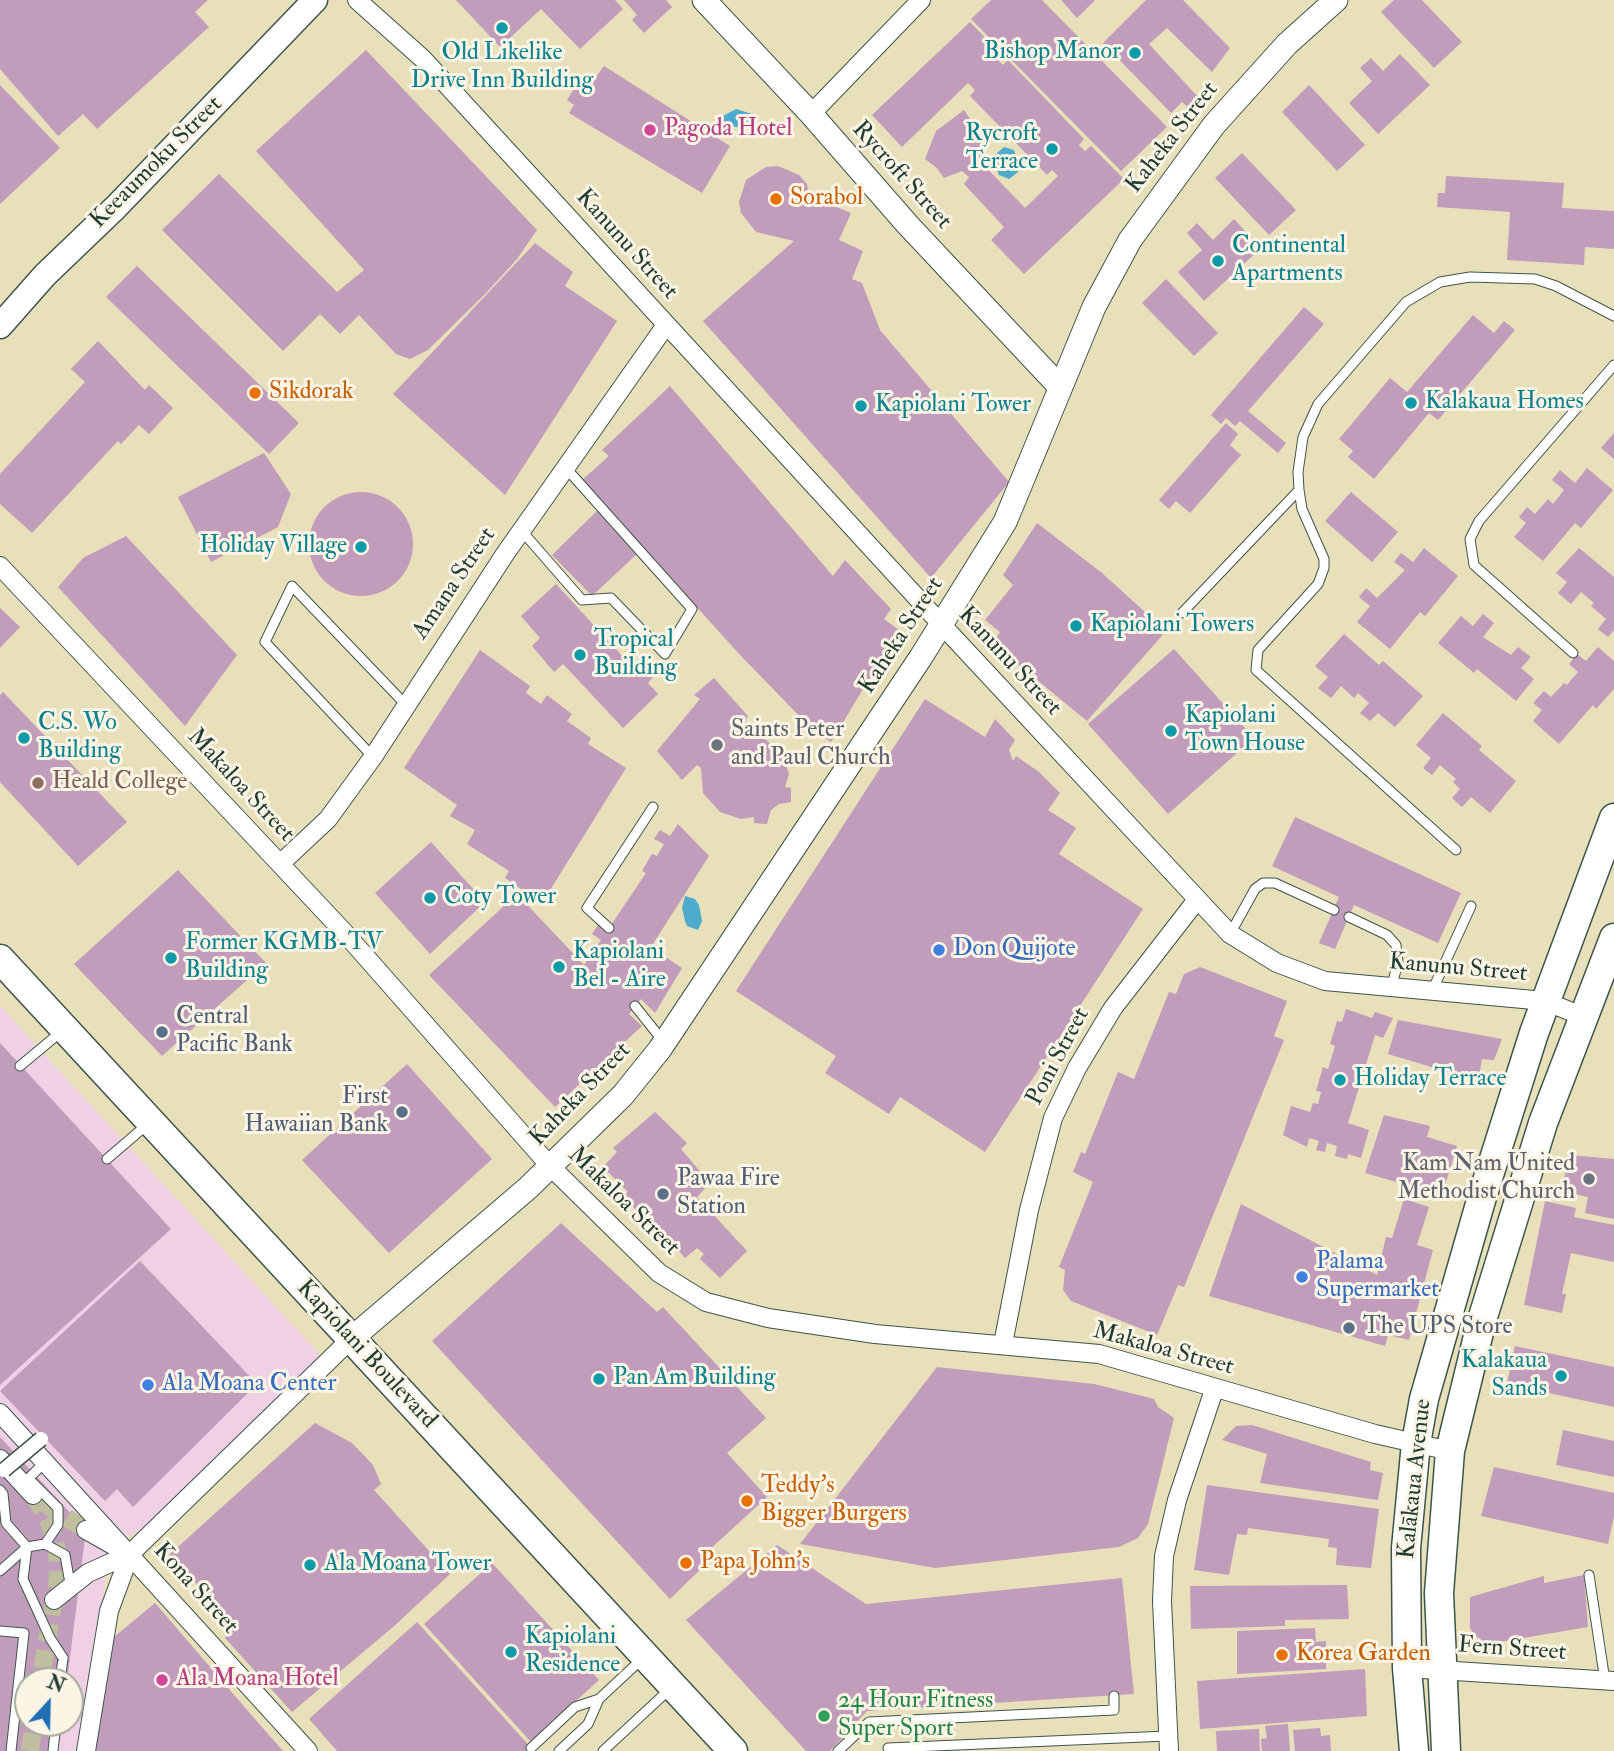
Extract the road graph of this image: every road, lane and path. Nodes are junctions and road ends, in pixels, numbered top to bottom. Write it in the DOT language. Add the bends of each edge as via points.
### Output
graph roads {
  1 [pos="315,0"];
  2 [pos="357,0"];
  3 [pos="704,0"];
  4 [pos="920,0"];
  5 [pos="1336,0"];
  6 [pos="811,114"];
  7 [pos="1614,316"];
  8 [pos="666,325"];
  9 [pos="0,326"];
  10 [pos="1614,365"];
  11 [pos="1059,386"];
  12 [pos="565,466"];
  13 [pos="1298,490"];
  14 [pos="521,530"];
  15 [pos="0,566"];
  16 [pos="1182,613"];
  17 [pos="942,625"];
  18 [pos="1573,653"];
  19 [pos="405,704"];
  20 [pos="373,757"];
  21 [pos="653,807"];
  22 [pos="1614,818"];
  23 [pos="1456,850"];
  24 [pos="280,864"];
  25 [pos="1196,901"];
  26 [pos="1471,906"];
  27 [pos="1334,910"];
  28 [pos="1349,916"];
  29 [pos="609,928"];
  30 [pos="1230,934"];
  31 [pos="1614,938"];
  32 [pos="0,959"];
  33 [pos="1391,989"];
  34 [pos="1432,991"];
  35 [pos="1545,1001"];
  36 [pos="635,1006"];
  37 [pos="1584,1017"];
  38 [pos="64,1029"];
  39 [pos="664,1042"];
  40 [pos="20,1066"];
  41 [pos="151,1122"];
  42 [pos="107,1159"];
  43 [pos="550,1166"];
  44 [pos="351,1339"];
  45 [pos="1003,1344"];
  46 [pos="1214,1390"];
  47 [pos="0,1413"];
  48 [pos="41,1439"];
  49 [pos="1416,1443"];
  50 [pos="0,1449"];
  51 [pos="1450,1451"];
  52 [pos="46,1462"];
  53 [pos="2,1465"];
  54 [pos="28,1489"];
  55 [pos="0,1490"];
  56 [pos="86,1530"];
  57 [pos="45,1544"];
  58 [pos="27,1547"];
  59 [pos="130,1554"];
  60 [pos="0,1571"];
  61 [pos="1589,1575"];
  62 [pos="69,1578"];
  63 [pos="54,1600"];
  64 [pos="42,1625"];
  65 [pos="0,1631"];
  66 [pos="24,1633"];
  67 [pos="644,1656"];
  68 [pos="62,1667"];
  69 [pos="1407,1668"];
  70 [pos="1441,1671"];
  71 [pos="1609,1681"];
  72 [pos="672,1687"];
  73 [pos="1114,1696"];
  74 [pos="599,1699"];
  75 [pos="1168,1743"];
  76 [pos="999,1747"];
  77 [pos="0,1748"];
  78 [pos="531,1748"];
  79 [pos="888,1748"];
  80 [pos="11,1750"];
  81 [pos="86,1751"];
  82 [pos="308,1751"];
  83 [pos="559,1751"];
  84 [pos="603,1751"];
  85 [pos="733,1751"];
  86 [pos="838,1751"];
  87 [pos="1414,1751"];
  88 [pos="1446,1751"];
  1 -- 9 [label="main road, Keeaumoku Street"];
  2 -- 8 [label="street, Kanunu Street" via="423,59"];
  3 -- 6 [label="street, Rycroft Street"];
  4 -- 6 [label="street"];
  5 -- 11 [label="street, Kaheka Street" via="1244,90 1163,192 1112,269"];
  6 -- 11 [label="street, Rycroft Street"];
  7 -- 13 [label="lane" via="1535,279 1470,277 1428,287 1406,302 1318,404 1303,437"];
  8 -- 12 [label="street, Amana Street"];
  8 -- 17 [label="street, Kanunu Street"];
  10 -- 18 [label="lane" via="1479,521 1470,539 1474,565"];
  11 -- 17 [label="street, Kaheka Street" via="1005,522"];
  12 -- 14 [label="street, Amana Street"];
  12 -- 14 [label="lane" via="692,609 665,653 611,598 582,600"];
  13 -- 16 [label="lane"];
  13 -- 23 [label="lane" via="1308,527 1324,559 1322,577 1258,650 1256,670"];
  14 -- 19 [label="street, Amana Street"];
  15 -- 24 [label="street, Makaloa Street"];
  17 -- 25 [label="street, Kanunu Street"];
  17 -- 39 [label="street, Kaheka Street"];
  19 -- 20 [label="street, Amana Street"];
  19 -- 20 [label="lane" via="292,586 265,642"];
  20 -- 24 [label="street, Amana Street" via="328,819"];
  21 -- 29 [label="lane" via="587,908"];
  22 -- 35 [label="main road, Kalākaua Avenue"];
  24 -- 43 [label="street, Makaloa Street"];
  25 -- 30 [label="street, Kanunu Street"];
  25 -- 45 [label="street, Poni Street" via="1113,1008 1053,1118 1029,1210"];
  26 -- 34 [label="lane"];
  27 -- 30 [label="lane" via="1275,883 1263,883"];
  28 -- 33 [label="lane" via="1387,935 1396,945 1398,962"];
  30 -- 33 [label="street, Kanunu Street" via="1277,963 1325,981"];
  31 -- 37 [label="main road, Kalākaua Avenue"];
  32 -- 38 [label="main road, Kapiolani Boulevard"];
  33 -- 34 [label="street, Kanunu Street"];
  34 -- 35 [label="street, Kanunu Street"];
  35 -- 37 [label="street, Kanunu Street"];
  35 -- 49 [label="main road, Kalākaua Avenue" via="1482,1197 1424,1399"];
  36 -- 39 [label="lane"];
  37 -- 51 [label="main road, Kalākaua Avenue" via="1521,1192"];
  38 -- 40 [label="lane"];
  38 -- 41 [label="main road, Kapiolani Boulevard"];
  39 -- 43 [label="street, Kaheka Street" via="622,1095"];
  41 -- 42 [label="lane"];
  41 -- 44 [label="main road, Kapiolani Boulevard"];
  43 -- 44 [label="street, Kaheka Street"];
  43 -- 45 [label="street, Makaloa Street" via="659,1273 706,1303 768,1318 875,1334"];
  44 -- 59 [label="street"];
  44 -- 67 [label="main road, Kapiolani Boulevard"];
  45 -- 46 [label="street, Makaloa Street" via="1099,1354"];
  46 -- 49 [label="street, Makaloa Street"];
  46 -- 75 [label="street" via="1177,1500 1164,1556"];
  47 -- 52 [label="street, Kona Street"];
  48 -- 53 [label="street, bridge"];
  49 -- 51 [label="street, Makaloa Street"];
  49 -- 69 [label="main road, Kalākaua Avenue" via="1406,1548"];
  50 -- 57 [label="lane" via="58,1508 58,1525"];
  51 -- 70 [label="main road, Kalākaua Avenue" via="1438,1593"];
  52 -- 54 [label="lane"];
  52 -- 59 [label="street, Kona Street"];
  53 -- 54 [label="street"];
  55 -- 58 [label="lane" via="6,1523"];
  56 -- 59 [label="street, Kona Street"];
  57 -- 58 [label="lane"];
  57 -- 62 [label="lane" via="65,1555"];
  58 -- 60 [label="lane"];
  58 -- 64 [label="lane" via="23,1579"];
  59 -- 63 [label="street" via="88,1573"];
  59 -- 81 [label="street" via="109,1611"];
  59 -- 82 [label="street, Kona Street"];
  61 -- 71 [label="lane"];
  64 -- 66 [label="lane"];
  64 -- 68 [label="lane, bridge" via="63,1658"];
  65 -- 66 [label="lane"];
  66 -- 80 [label="lane"];
  67 -- 72 [label="main road, Kapiolani Boulevard"];
  67 -- 74 [label="lane"];
  69 -- 70 [label="street, Fern Street"];
  69 -- 87 [label="main road, Kalākaua Avenue"];
  70 -- 71 [label="street, Fern Street"];
  70 -- 88 [label="main road, Kalākaua Avenue"];
  72 -- 84 [label="lane"];
  72 -- 85 [label="main road, Kapiolani Boulevard"];
  73 -- 86 [label="lane" via="1114,1710 869,1722"];
  74 -- 78 [label="lane" via="575,1707"];
  74 -- 83 [label="lane" via="588,1724"];
  75 -- 76 [label="lane"];
  76 -- 79 [label="lane"];
  77 -- 80 [label="lane"];
}
